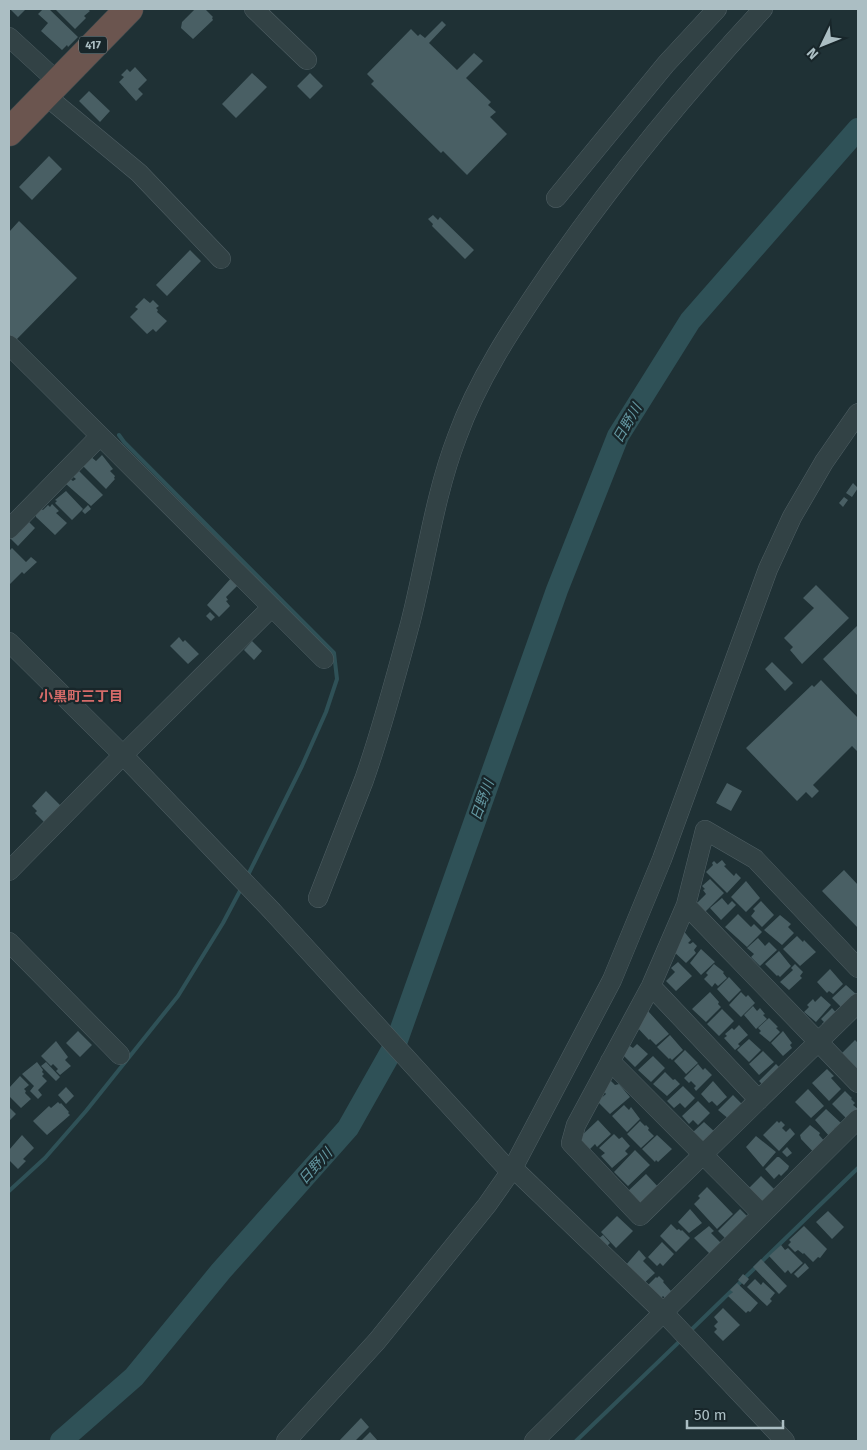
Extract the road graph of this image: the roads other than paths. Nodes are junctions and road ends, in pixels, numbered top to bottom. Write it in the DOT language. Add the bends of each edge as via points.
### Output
graph roads {
  1 [pos="129,9"];
  2 [pos="254,9"];
  3 [pos="717,9"];
  4 [pos="763,9"];
  5 [pos="9,37"];
  6 [pos="307,60"];
  7 [pos="51,89"];
  8 [pos="9,132"];
  9 [pos="556,198"];
  10 [pos="221,259"];
  11 [pos="9,345"];
  12 [pos="858,413"];
  13 [pos="100,437"];
  14 [pos="9,528"];
  15 [pos="272,607"];
  16 [pos="9,642"];
  17 [pos="324,659"];
  18 [pos="123,755"];
  19 [pos="9,871"];
  20 [pos="318,898"];
  21 [pos="686,905"];
  22 [pos="9,942"];
  23 [pos="858,968"];
  24 [pos="651,986"];
  25 [pos="858,1003"];
  26 [pos="818,1042"];
  27 [pos="120,1055"];
  28 [pos="610,1061"];
  29 [pos="858,1083"];
  30 [pos="759,1100"];
  31 [pos="858,1119"];
  32 [pos="703,1155"];
  33 [pos="508,1167"];
  34 [pos="762,1214"];
  35 [pos="664,1312"];
  36 [pos="286,1441"];
  37 [pos="534,1441"];
  38 [pos="785,1441"];
  1 -- 7 [label="highway, 417"];
  2 -- 6 [label="street"];
  3 -- 9 [label="street" via="666,64"];
  4 -- 20 [label="street" via="680,100 580,229 494,357 472,400 442,482 396,678 364,778"];
  5 -- 7 [label="street"];
  7 -- 8 [label="highway, 417"];
  7 -- 10 [label="street" via="139,173"];
  11 -- 13 [label="street"];
  12 -- 33 [label="street" via="792,517 768,569 662,859 612,980"];
  13 -- 14 [label="street"];
  13 -- 15 [label="street"];
  15 -- 17 [label="street"];
  15 -- 18 [label="street"];
  16 -- 18 [label="street"];
  18 -- 19 [label="street"];
  18 -- 33 [label="street"];
  21 -- 23 [label="street" via="705,830 755,859"];
  21 -- 24 [label="street"];
  21 -- 26 [label="street"];
  22 -- 27 [label="street"];
  24 -- 28 [label="street"];
  24 -- 30 [label="street"];
  25 -- 26 [label="street"];
  26 -- 29 [label="street"];
  26 -- 30 [label="street"];
  28 -- 32 [label="street"];
  28 -- 32 [label="street" via="570,1143 640,1216"];
  30 -- 32 [label="street"];
  31 -- 34 [label="street"];
  32 -- 34 [label="street"];
  33 -- 35 [label="street"];
  33 -- 36 [label="street" via="487,1205 389,1326"];
  34 -- 35 [label="street"];
  35 -- 37 [label="street"];
  35 -- 38 [label="street"];
}
